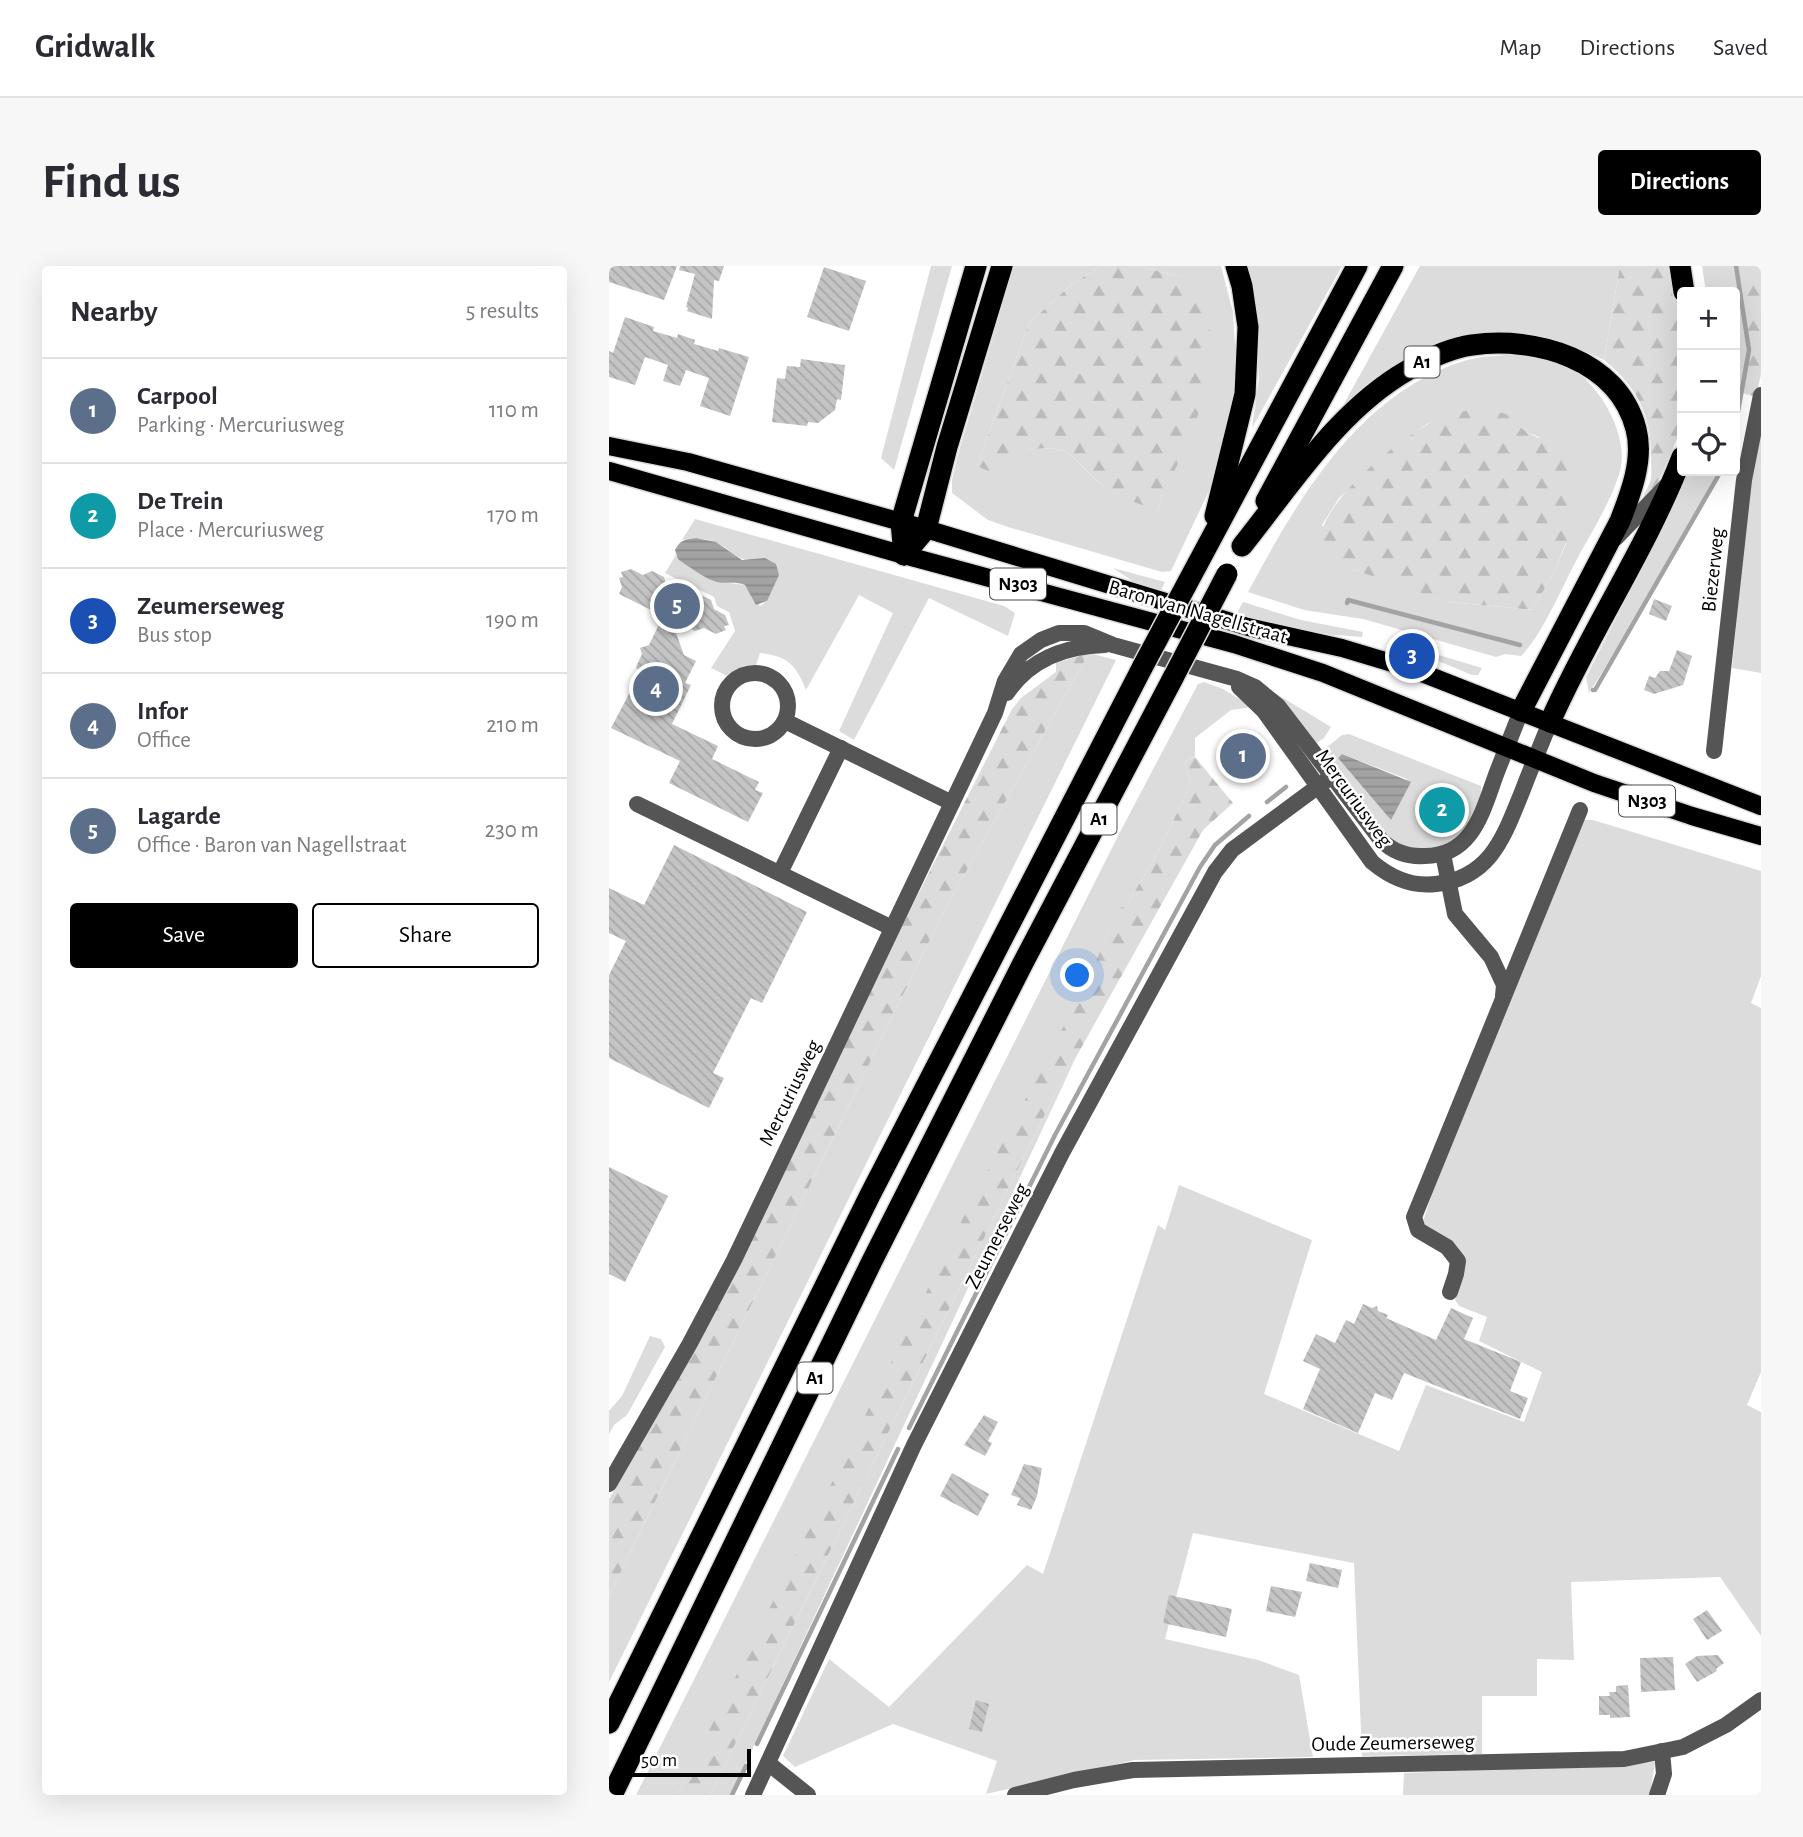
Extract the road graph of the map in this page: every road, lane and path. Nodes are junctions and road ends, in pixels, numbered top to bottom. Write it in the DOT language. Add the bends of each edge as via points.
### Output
graph roads {
  1 [pos="976,266"];
  2 [pos="1002,266"];
  3 [pos="1236,266"];
  4 [pos="1357,266"];
  5 [pos="1393,266"];
  6 [pos="1680,266"];
  7 [pos="1683,287"];
  8 [pos="1761,395"];
  9 [pos="1759,417"];
  10 [pos="609,446"];
  11 [pos="1677,468"];
  12 [pos="1677,470"];
  13 [pos="609,471"];
  14 [pos="901,522"];
  15 [pos="926,530"];
  16 [pos="1209,542"];
  17 [pos="1242,546"];
  18 [pos="1607,547"];
  19 [pos="904,555"];
  20 [pos="1226,678"];
  21 [pos="1521,711"];
  22 [pos="785,721"];
  23 [pos="1551,722"];
  24 [pos="1506,747"];
  25 [pos="841,748"];
  26 [pos="1714,751"];
  27 [pos="1536,759"];
  28 [pos="1332,776"];
  29 [pos="1318,786"];
  30 [pos="952,803"];
  31 [pos="637,804"];
  32 [pos="1761,806"];
  33 [pos="1580,810"];
  34 [pos="1761,836"];
  35 [pos="1443,854"];
  36 [pos="780,873"];
  37 [pos="1448,883"];
  38 [pos="892,928"];
  39 [pos="1503,998"];
  40 [pos="1450,1292"];
  41 [pos="609,1484"];
  42 [pos="1761,1700"];
  43 [pos="609,1723"];
  44 [pos="1662,1751"];
  45 [pos="768,1763"];
  46 [pos="612,1795"];
  47 [pos="753,1795"];
  48 [pos="808,1795"];
  49 [pos="1014,1795"];
  50 [pos="1657,1795"];
  1 -- 14 [label="highway"];
  2 -- 15 [label="highway"];
  3 -- 16 [label="highway, A1" via="1248,327 1245,394"];
  4 -- 16 [label="highway, A1"];
  5 -- 17 [label="highway, A1"];
  6 -- 7 [label="highway"];
  8 -- 9 [label="street, Biezerweg"];
  9 -- 26 [label="street, Biezerweg" via="1744,480"];
  10 -- 14 [label="main road, Baron van Nagellstraat" via="688,462"];
  11 -- 18 [label="street, A1"];
  12 -- 23 [label="highway, A1"];
  13 -- 19 [label="main road, Baron van Nagellstraat"];
  14 -- 15 [label="main road, Baron van Nagellstraat"];
  14 -- 19 [label="highway"];
  15 -- 19 [label="highway"];
  15 -- 21 [label="main road, Baron van Nagellstraat / N303" via="1248,627 1412,668"];
  16 -- 43 [label="highway, A1, bridge" via="876,1183"];
  17 -- 18 [label="highway, A1" via="1342,424 1386,384 1448,352 1472,345 1514,343 1558,351 1581,361 1602,376 1631,412 1639,459 1629,498"];
  17 -- 46 [label="highway, A1, bridge" via="872,1261"];
  18 -- 21 [label="highway, A1"];
  19 -- 24 [label="main road, Baron van Nagellstraat / N303" via="1234,644 1323,673"];
  20 -- 28 [label="street, Mercuriusweg" via="1248,683 1278,706"];
  20 -- 29 [label="street, Mercuriusweg" via="1264,711"];
  20 -- 30 [label="street, Mercuriusweg" via="1113,645 1084,646 1048,656 1013,685"];
  21 -- 23 [label="main road, Baron van Nagellstraat / N303"];
  21 -- 24 [label="street"];
  22 -- 22 [label="street" via="770,736 748,739 729,727 722,706 724,695 737,678 758,673 768,676 778,681 788,700"];
  22 -- 25 [label="street"];
  23 -- 27 [label="street, Mercuriusweg"];
  23 -- 32 [label="main road, Baron van Nagellstraat / N303"];
  24 -- 27 [label="main road, Baron van Nagellstraat / N303"];
  24 -- 35 [label="street" via="1478,825 1463,843"];
  25 -- 30 [label="street"];
  25 -- 36 [label="street"];
  27 -- 34 [label="main road, Baron van Nagellstraat / N303" via="1594,783"];
  27 -- 37 [label="street, Mercuriusweg" via="1490,858"];
  28 -- 29 [label="street, Zeumerseweg"];
  28 -- 35 [label="street, Mercuriusweg" via="1390,847 1417,856"];
  29 -- 37 [label="street, Mercuriusweg" via="1383,871 1410,883"];
  29 -- 45 [label="street, Zeumerseweg" via="1232,850 1215,872 1062,1153 914,1445"];
  30 -- 38 [label="street, Mercuriusweg"];
  31 -- 36 [label="street"];
  33 -- 39 [label="street"];
  35 -- 37 [label="street"];
  36 -- 38 [label="street"];
  37 -- 39 [label="street" via="1455,914 1491,957 1504,985"];
  38 -- 41 [label="street, Mercuriusweg" via="728,1271"];
  39 -- 40 [label="street" via="1414,1217 1418,1230 1447,1247 1458,1261"];
  42 -- 44 [label="street, Oude Zeumerseweg" via="1726,1725 1683,1747"];
  44 -- 49 [label="street, Oude Zeumerseweg" via="1625,1759 1133,1770"];
  44 -- 50 [label="street" via="1664,1774"];
  45 -- 47 [label="street, Zeumerseweg"];
  45 -- 48 [label="street"];
}
